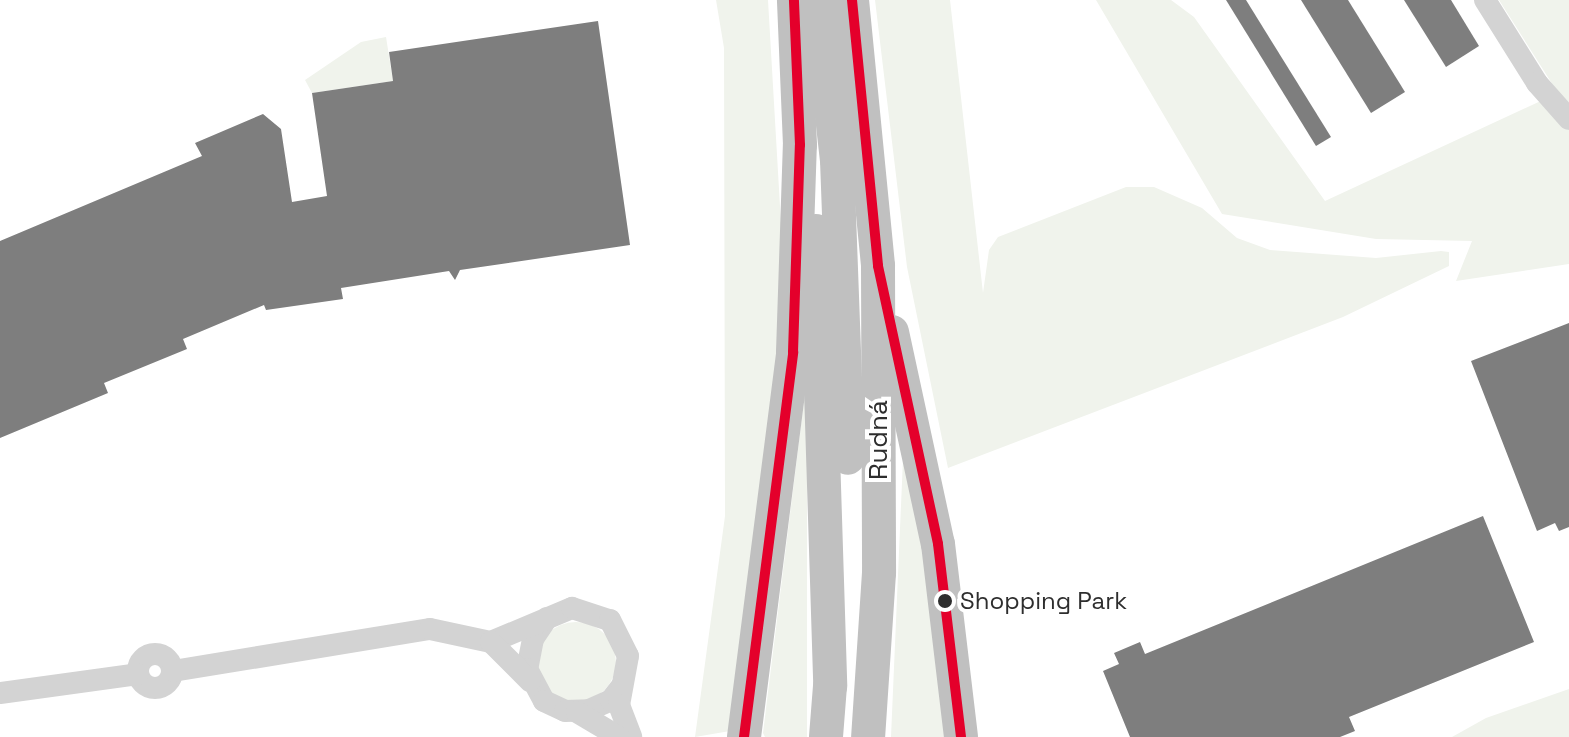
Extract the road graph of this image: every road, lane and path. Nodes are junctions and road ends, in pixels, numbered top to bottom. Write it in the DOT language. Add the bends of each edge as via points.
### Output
graph roads {
  1 [pos="794,0"];
  2 [pos="819,0"];
  3 [pos="852,0"];
  4 [pos="1485,0"];
  5 [pos="1569,119"];
  6 [pos="878,266"];
  7 [pos="547,618"];
  8 [pos="491,642"];
  9 [pos="530,681"];
  10 [pos="622,686"];
  11 [pos="0,693"];
  12 [pos="577,712"];
  13 [pos="742,733"];
  14 [pos="619,737"];
  15 [pos="631,737"];
  16 [pos="826,737"];
  17 [pos="840,737"];
  18 [pos="868,737"];
  19 [pos="961,737"];
  1 -- 13 [label="highway" via="800,145 793,352"];
  1 -- 16 [label="highway" via="823,327"];
  2 -- 17 [label="highway, Rudná" via="837,160 848,382"];
  3 -- 6 [label="highway, Rudná"];
  4 -- 5 [label="street" via="1537,83"];
  6 -- 18 [label="highway, Rudná" via="879,573"];
  6 -- 19 [label="highway" via="938,544"];
  7 -- 8 [label="street"];
  7 -- 9 [label="street" via="528,657"];
  7 -- 10 [label="street" via="572,608 610,620 628,656"];
  8 -- 9 [label="street"];
  8 -- 11 [label="street" via="421,629 173,671 168,658 156,653 143,658 138,674"];
  9 -- 12 [label="street" via="544,701"];
  10 -- 12 [label="street" via="611,700"];
  10 -- 15 [label="street" via="619,705"];
  12 -- 14 [label="street"];
}
